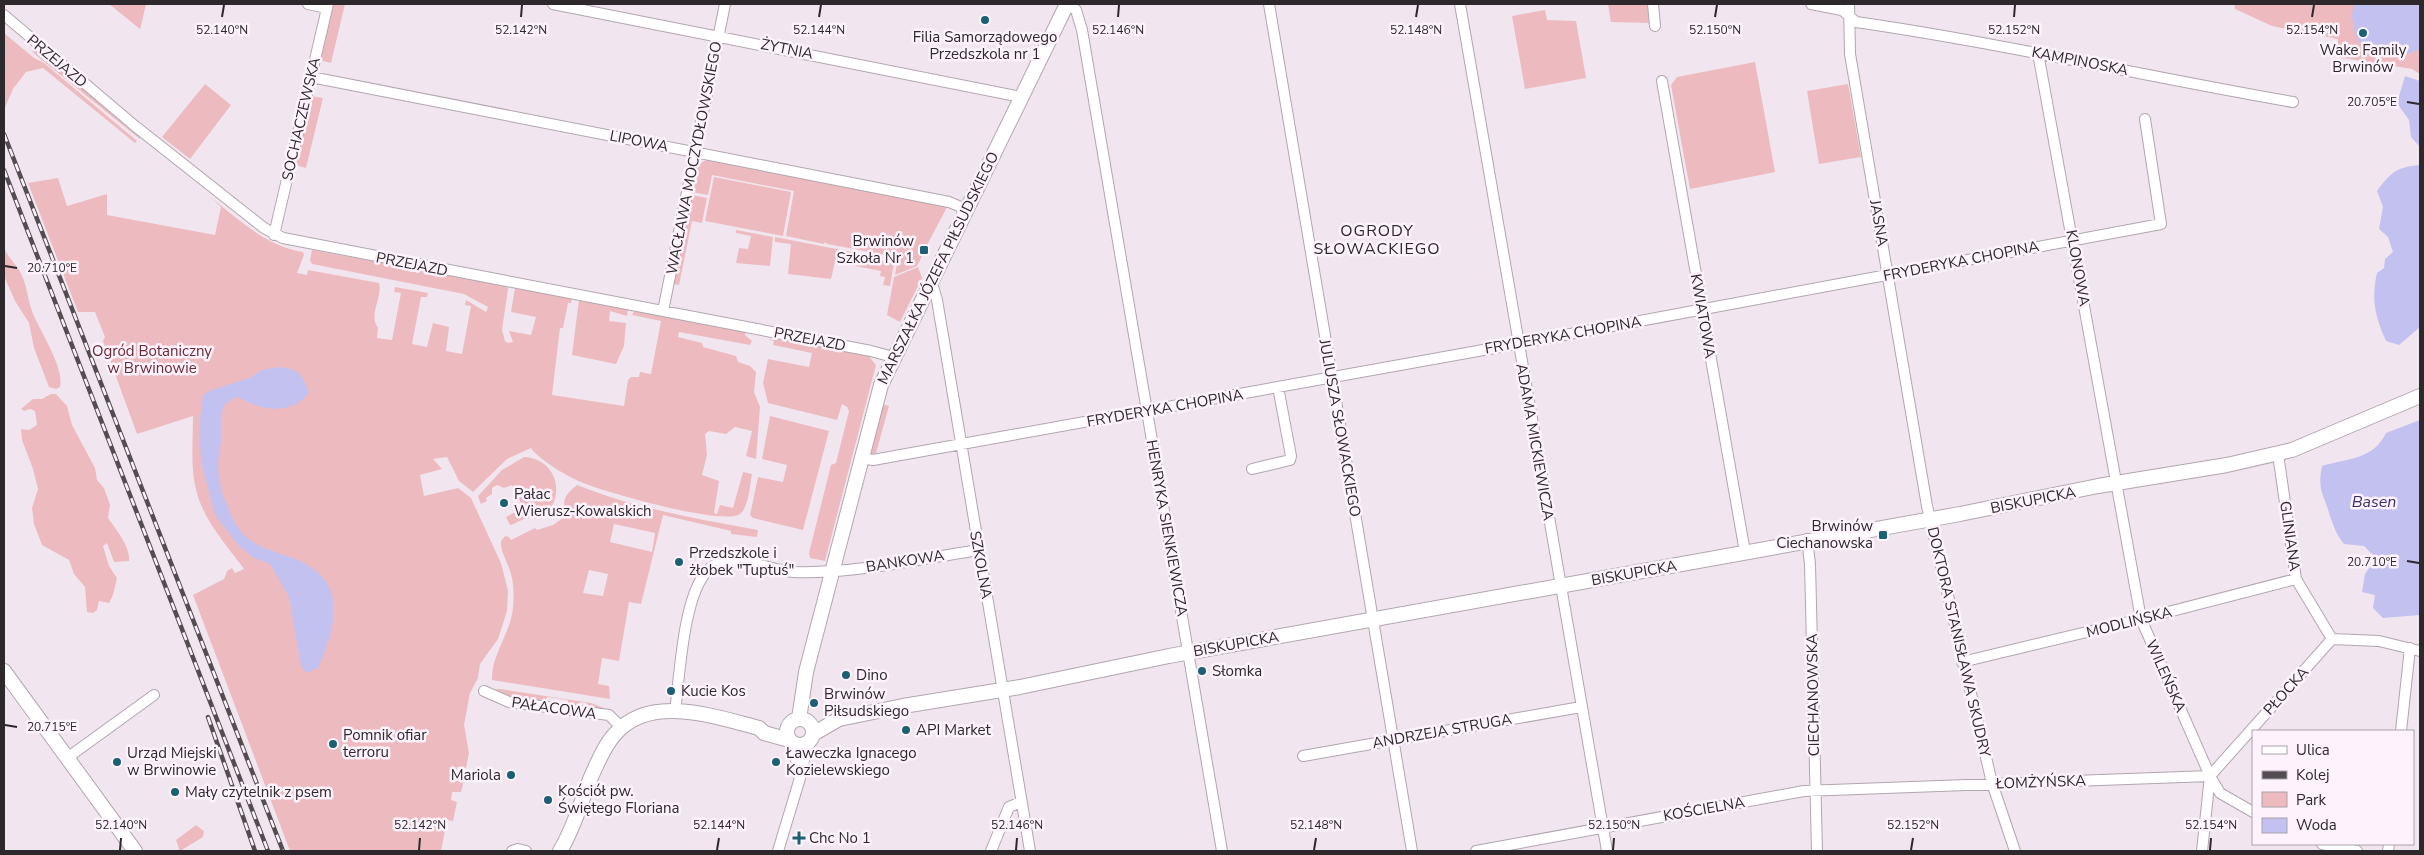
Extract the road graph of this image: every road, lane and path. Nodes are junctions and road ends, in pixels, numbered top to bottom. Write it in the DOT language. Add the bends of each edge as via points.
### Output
graph roads {
  1 [pos="308,4"];
  2 [pos="553,4"];
  3 [pos="725,4"];
  4 [pos="1067,4"];
  5 [pos="1269,4"];
  6 [pos="1460,4"];
  7 [pos="1653,4"];
  8 [pos="1811,4"];
  9 [pos="1849,4"];
  10 [pos="328,6"];
  11 [pos="4,15"];
  12 [pos="1848,15"];
  13 [pos="1655,26"];
  14 [pos="718,36"];
  15 [pos="2038,53"];
  16 [pos="311,77"];
  17 [pos="1662,81"];
  18 [pos="1021,97"];
  19 [pos="2293,102"];
  20 [pos="2145,119"];
  21 [pos="695,152"];
  22 [pos="966,209"];
  23 [pos="274,235"];
  24 [pos="2073,240"];
  25 [pos="1888,274"];
  26 [pos="931,280"];
  27 [pos="1702,309"];
  28 [pos="663,311"];
  29 [pos="1518,344"];
  30 [pos="893,357"];
  31 [pos="1332,377"];
  32 [pos="1278,387"];
  33 [pos="2420,396"];
  34 [pos="1146,411"];
  35 [pos="961,444"];
  36 [pos="2278,454"];
  37 [pos="861,458"];
  38 [pos="1252,469"];
  39 [pos="2116,483"];
  40 [pos="1930,519"];
  41 [pos="1807,540"];
  42 [pos="979,550"];
  43 [pos="1745,552"];
  44 [pos="832,571"];
  45 [pos="2296,579"];
  46 [pos="1560,586"];
  47 [pos="2142,619"];
  48 [pos="1372,620"];
  49 [pos="2332,639"];
  50 [pos="2415,650"];
  51 [pos="1188,653"];
  52 [pos="1962,662"];
  53 [pos="4,672"];
  54 [pos="1002,690"];
  55 [pos="484,691"];
  56 [pos="154,695"];
  57 [pos="1581,707"];
  58 [pos="675,711"];
  59 [pos="839,719"];
  60 [pos="798,722"];
  61 [pos="621,727"];
  62 [pos="759,728"];
  63 [pos="2401,730"];
  64 [pos="1395,740"];
  65 [pos="800,741"];
  66 [pos="1303,756"];
  67 [pos="67,758"];
  68 [pos="2210,776"];
  69 [pos="1992,784"];
  70 [pos="1815,790"];
  71 [pos="1021,802"];
  72 [pos="2252,811"];
  73 [pos="1602,827"];
  74 [pos="2327,845"];
  75 [pos="135,851"];
  76 [pos="512,851"];
  77 [pos="526,851"];
  78 [pos="560,851"];
  79 [pos="778,851"];
  80 [pos="991,851"];
  81 [pos="1030,851"];
  82 [pos="1222,851"];
  83 [pos="1412,851"];
  84 [pos="1476,851"];
  85 [pos="1607,851"];
  86 [pos="1817,851"];
  87 [pos="2015,851"];
  88 [pos="2202,851"];
  89 [pos="2357,851"];
  1 -- 10 [label="street"];
  2 -- 14 [label="street, ŻYTNIA"];
  3 -- 14 [label="street, WACŁAWA MOCZYDŁOWSKIEGO"];
  4 -- 18 [label="main road, MARSZAŁKA JÓZEFA PIŁSUDSKIEGO"];
  4 -- 34 [label="street, HENRYKA SIENKIEWICZA" via="1076,10 1082,30"];
  5 -- 31 [label="street, JULIUSZA SŁOWACKIEGO"];
  6 -- 29 [label="street, ADAMA MICKIEWICZA"];
  7 -- 13 [label="street"];
  8 -- 12 [label="street, KAMPINOSKA" via="1842,10"];
  9 -- 12 [label="street, JASNA"];
  10 -- 16 [label="street, SOCHACZEWSKA"];
  11 -- 23 [label="street, PRZEJAZD" via="134,126"];
  12 -- 15 [label="street, KAMPINOSKA" via="1856,22"];
  12 -- 25 [label="street, JASNA" via="1850,54"];
  14 -- 18 [label="street, ŻYTNIA"];
  14 -- 21 [label="street, WACŁAWA MOCZYDŁOWSKIEGO"];
  15 -- 19 [label="street, KAMPINOSKA"];
  15 -- 24 [label="street, KLONOWA"];
  16 -- 21 [label="street, LIPOWA"];
  16 -- 23 [label="street, SOCHACZEWSKA"];
  17 -- 27 [label="street, KWIATOWA"];
  18 -- 22 [label="main road, MARSZAŁKA JÓZEFA PIŁSUDSKIEGO"];
  20 -- 24 [label="street, FRYDERYKA CHOPINA" via="2161,224"];
  21 -- 22 [label="street, LIPOWA" via="949,202"];
  21 -- 28 [label="street, WACŁAWA MOCZYDŁOWSKIEGO"];
  22 -- 26 [label="main road, MARSZAŁKA JÓZEFA PIŁSUDSKIEGO"];
  23 -- 28 [label="street, PRZEJAZD" via="300,243"];
  24 -- 25 [label="street, FRYDERYKA CHOPINA"];
  24 -- 39 [label="street, KLONOWA"];
  25 -- 27 [label="street, FRYDERYKA CHOPINA"];
  25 -- 40 [label="street, JASNA"];
  26 -- 30 [label="main road, MARSZAŁKA JÓZEFA PIŁSUDSKIEGO"];
  26 -- 35 [label="street, SZKOLNA"];
  27 -- 29 [label="street, FRYDERYKA CHOPINA"];
  27 -- 43 [label="street, KWIATOWA"];
  28 -- 30 [label="street, PRZEJAZD"];
  29 -- 31 [label="street, FRYDERYKA CHOPINA"];
  29 -- 46 [label="street, ADAMA MICKIEWICZA"];
  30 -- 37 [label="main road, MARSZAŁKA JÓZEFA PIŁSUDSKIEGO" via="876,401"];
  31 -- 32 [label="street, FRYDERYKA CHOPINA"];
  31 -- 48 [label="street, JULIUSZA SŁOWACKIEGO"];
  32 -- 34 [label="street, FRYDERYKA CHOPINA"];
  32 -- 38 [label="street" via="1290,460"];
  33 -- 36 [label="main road, BISKUPICKA"];
  34 -- 35 [label="street, FRYDERYKA CHOPINA"];
  34 -- 51 [label="street, HENRYKA SIENKIEWICZA"];
  35 -- 37 [label="street, FRYDERYKA CHOPINA" via="873,460"];
  35 -- 42 [label="street, SZKOLNA"];
  36 -- 39 [label="main road, BISKUPICKA" via="2175,475"];
  36 -- 45 [label="street, GLINIANA"];
  37 -- 44 [label="main road, MARSZAŁKA JÓZEFA PIŁSUDSKIEGO"];
  39 -- 40 [label="main road, BISKUPICKA"];
  39 -- 47 [label="street, WILEŃSKA"];
  40 -- 41 [label="main road, BISKUPICKA"];
  40 -- 52 [label="street, DOKTORA STANISŁAWA SKUDRY"];
  41 -- 43 [label="main road, BISKUPICKA"];
  41 -- 70 [label="street, CIECHANOWSKA"];
  42 -- 44 [label="street, BANKOWA"];
  42 -- 54 [label="street, SZKOLNA"];
  43 -- 46 [label="main road, BISKUPICKA"];
  44 -- 58 [label="street, BANKOWA" via="789,572 731,560 711,568 699,583 690,607"];
  44 -- 60 [label="main road, MARSZAŁKA JÓZEFA PIŁSUDSKIEGO" via="805,678"];
  45 -- 47 [label="street, MODLIŃSKA"];
  45 -- 49 [label="street, GLINIANA"];
  46 -- 48 [label="main road, BISKUPICKA"];
  46 -- 57 [label="street, ADAMA MICKIEWICZA"];
  47 -- 52 [label="street, MODLIŃSKA"];
  47 -- 68 [label="street, WILEŃSKA"];
  48 -- 51 [label="main road, BISKUPICKA"];
  48 -- 64 [label="street, JULIUSZA SŁOWACKIEGO"];
  49 -- 50 [label="street" via="2379,641"];
  49 -- 68 [label="street, PŁOCKA"];
  50 -- 63 [label="street"];
  51 -- 54 [label="main road, BISKUPICKA"];
  51 -- 82 [label="street, HENRYKA SIENKIEWICZA"];
  52 -- 69 [label="street, DOKTORA STANISŁAWA SKUDRY"];
  53 -- 67 [label="main road"];
  54 -- 59 [label="main road, BISKUPICKA"];
  54 -- 71 [label="street, SZKOLNA"];
  55 -- 61 [label="street, PAŁACOWA" via="509,702 608,715"];
  56 -- 67 [label="street"];
  57 -- 64 [label="street, ANDRZEJA STRUGA"];
  57 -- 73 [label="street, ADAMA MICKIEWICZA"];
  58 -- 61 [label="main road, BISKUPICKA" via="652,712"];
  58 -- 62 [label="main road, BISKUPICKA"];
  59 -- 60 [label="main road, BISKUPICKA" via="832,717"];
  59 -- 65 [label="main road, BISKUPICKA"];
  60 -- 62 [label="main road, BISKUPICKA"];
  60 -- 65 [label="main road" via="811,726"];
  60 -- 65 [label="main road, MARSZAŁKA JÓZEFA PIŁSUDSKIEGO" via="786,732"];
  61 -- 78 [label="main road" via="602,754"];
  62 -- 65 [label="main road, BISKUPICKA" via="764,733"];
  64 -- 66 [label="street, ANDRZEJA STRUGA"];
  64 -- 83 [label="street, JULIUSZA SŁOWACKIEGO"];
  65 -- 79 [label="street" via="798,776"];
  67 -- 75 [label="main road"];
  68 -- 69 [label="street, ŁOMŻYŃSKA"];
  68 -- 72 [label="street" via="2220,793"];
  68 -- 88 [label="street"];
  69 -- 70 [label="street, ŁOMŻYŃSKA"];
  69 -- 87 [label="street, DOKTORA STANISŁAWA SKUDRY"];
  70 -- 73 [label="street, KOŚCIELNA"];
  70 -- 86 [label="street, CIECHANOWSKA"];
  71 -- 80 [label="street" via="1009,807"];
  71 -- 81 [label="street, SZKOLNA"];
  73 -- 84 [label="street, KOŚCIELNA"];
  73 -- 85 [label="street, ADAMA MICKIEWICZA"];
  74 -- 89 [label="street"];
  76 -- 77 [label="street"];
}
